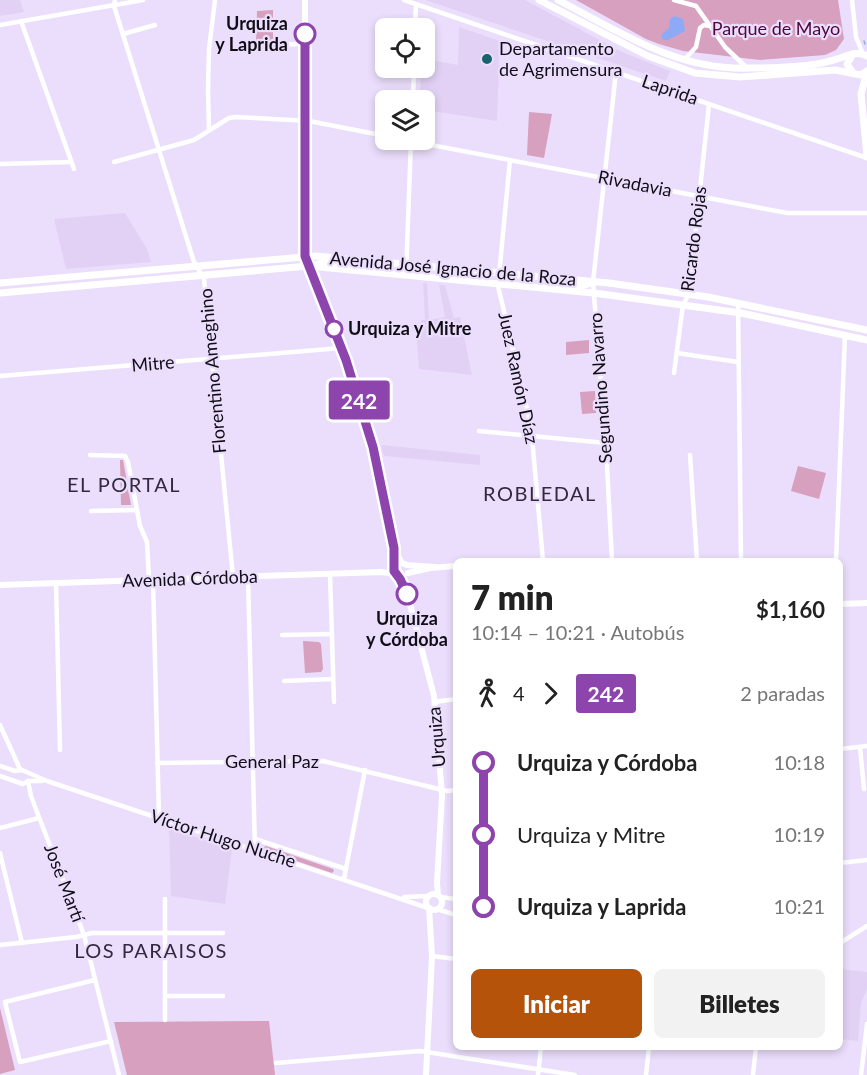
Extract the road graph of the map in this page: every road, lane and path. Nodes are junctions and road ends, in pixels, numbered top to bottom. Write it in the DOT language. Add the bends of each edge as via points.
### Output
graph roads {
  1 [pos="143,0"];
  2 [pos="215,0"];
  3 [pos="305,0"];
  4 [pos="404,0"];
  5 [pos="539,0"];
  6 [pos="558,0"];
  7 [pos="674,0"];
  8 [pos="852,0"];
  9 [pos="115,3"];
  10 [pos="416,4"];
  11 [pos="415,18"];
  12 [pos="21,21"];
  13 [pos="0,25"];
  14 [pos="155,25"];
  15 [pos="710,26"];
  16 [pos="123,34"];
  17 [pos="305,44"];
  18 [pos="258,45"];
  19 [pos="853,54"];
  20 [pos="866,55"];
  21 [pos="683,60"];
  22 [pos="747,68"];
  23 [pos="616,72"];
  24 [pos="867,72"];
  25 [pos="853,73"];
  26 [pos="709,104"];
  27 [pos="305,121"];
  28 [pos="209,130"];
  29 [pos="375,134"];
  30 [pos="435,145"];
  31 [pos="159,150"];
  32 [pos="409,150"];
  33 [pos="867,157"];
  34 [pos="510,160"];
  35 [pos="71,162"];
  36 [pos="114,162"];
  37 [pos="0,164"];
  38 [pos="74,170"];
  39 [pos="604,178"];
  40 [pos="699,196"];
  41 [pos="867,213"];
  42 [pos="306,257"];
  43 [pos="355,260"];
  44 [pos="407,264"];
  45 [pos="196,266"];
  46 [pos="309,266"];
  47 [pos="499,273"];
  48 [pos="406,275"];
  49 [pos="202,276"];
  50 [pos="539,277"];
  51 [pos="0,282"];
  52 [pos="593,282"];
  53 [pos="498,283"];
  54 [pos="550,288"];
  55 [pos="0,293"];
  56 [pos="594,293"];
  57 [pos="689,294"];
  58 [pos="726,299"];
  59 [pos="738,302"];
  60 [pos="683,305"];
  61 [pos="738,312"];
  62 [pos="867,330"];
  63 [pos="845,335"];
  64 [pos="867,340"];
  65 [pos="341,348"];
  66 [pos="677,353"];
  67 [pos="211,359"];
  68 [pos="738,362"];
  69 [pos="674,373"];
  70 [pos="0,376"];
  71 [pos="479,431"];
  72 [pos="532,436"];
  73 [pos="606,443"];
  74 [pos="90,455"];
  75 [pos="690,455"];
  76 [pos="137,510"];
  77 [pos="91,511"];
  78 [pos="394,548"];
  79 [pos="543,558"];
  80 [pos="612,558"];
  81 [pos="697,558"];
  82 [pos="741,558"];
  83 [pos="836,558"];
  84 [pos="404,564"];
  85 [pos="453,566"];
  86 [pos="435,567"];
  87 [pos="396,571"];
  88 [pos="407,573"];
  89 [pos="330,574"];
  90 [pos="233,577"];
  91 [pos="248,577"];
  92 [pos="151,580"];
  93 [pos="56,583"];
  94 [pos="0,585"];
  95 [pos="407,593"];
  96 [pos="867,603"];
  97 [pos="843,604"];
  98 [pos="332,634"];
  99 [pos="282,635"];
  100 [pos="333,679"];
  101 [pos="284,681"];
  102 [pos="453,699"];
  103 [pos="334,702"];
  104 [pos="434,702"];
  105 [pos="0,725"];
  106 [pos="867,746"];
  107 [pos="860,747"];
  108 [pos="843,749"];
  109 [pos="60,750"];
  110 [pos="253,762"];
  111 [pos="157,763"];
  112 [pos="0,766"];
  113 [pos="17,770"];
  114 [pos="365,770"];
  115 [pos="26,772"];
  116 [pos="0,776"];
  117 [pos="15,781"];
  118 [pos="47,781"];
  119 [pos="26,782"];
  120 [pos="441,789"];
  121 [pos="864,789"];
  122 [pos="453,790"];
  123 [pos="39,818"];
  124 [pos="159,818"];
  125 [pos="0,828"];
  126 [pos="255,839"];
  127 [pos="255,850"];
  128 [pos="0,853"];
  129 [pos="867,860"];
  130 [pos="843,863"];
  131 [pos="346,869"];
  132 [pos="344,879"];
  133 [pos="437,883"];
  134 [pos="429,895"];
  135 [pos="439,896"];
  136 [pos="399,897"];
  137 [pos="165,898"];
  138 [pos="453,898"];
  139 [pos="433,909"];
  140 [pos="453,914"];
  141 [pos="867,926"];
  142 [pos="165,933"];
  143 [pos="223,933"];
  144 [pos="84,935"];
  145 [pos="843,941"];
  146 [pos="22,943"];
  147 [pos="0,945"];
  148 [pos="432,956"];
  149 [pos="453,960"];
  150 [pos="95,980"];
  151 [pos="165,996"];
  152 [pos="223,996"];
  153 [pos="165,1020"];
  154 [pos="867,1024"];
  155 [pos="111,1041"];
  156 [pos="541,1050"];
  157 [pos="649,1050"];
  158 [pos="756,1050"];
  159 [pos="428,1053"];
  160 [pos="276,1063"];
  161 [pos="538,1072"];
  162 [pos="119,1075"];
  163 [pos="426,1075"];
  164 [pos="575,1075"];
  165 [pos="646,1075"];
  166 [pos="753,1075"];
  167 [pos="861,1075"];
  1 -- 9 [label="street"];
  2 -- 28 [label="street" via="209,59"];
  3 -- 17 [label="street, Urquiza"];
  4 -- 10 [label="street, Laprida"];
  5 -- 25 [label="main road" via="648,56 695,73 740,77 835,70"];
  6 -- 21 [label="main road" via="650,48"];
  7 -- 15 [label="street" via="696,6"];
  8 -- 20 [label="street" via="856,37"];
  9 -- 12 [label="street"];
  9 -- 16 [label="street, Florentino Ameghino"];
  10 -- 11 [label="street"];
  10 -- 23 [label="street, Laprida"];
  12 -- 13 [label="street"];
  12 -- 35 [label="street"];
  14 -- 16 [label="street"];
  15 -- 21 [label="street" via="700,28 696,47"];
  15 -- 22 [label="street"];
  16 -- 31 [label="street, Florentino Ameghino"];
  17 -- 18 [label="street"];
  17 -- 27 [label="street, Urquiza"];
  19 -- 20 [label="main road"];
  19 -- 22 [label="main road" via="832,61"];
  19 -- 25 [label="main road" via="848,64"];
  21 -- 22 [label="main road" via="720,68"];
  23 -- 26 [label="street, Laprida"];
  23 -- 39 [label="street, Segundino Navarro"];
  24 -- 25 [label="main road"];
  24 -- 33 [label="main road" via="861,94"];
  26 -- 33 [label="street, Laprida"];
  26 -- 40 [label="street, Ricardo Rojas"];
  27 -- 28 [label="street" via="236,117"];
  27 -- 29 [label="street"];
  27 -- 42 [label="street, Urquiza"];
  28 -- 31 [label="street" via="194,140"];
  30 -- 34 [label="street, Rivadavia"];
  31 -- 36 [label="street"];
  31 -- 45 [label="street, Florentino Ameghino"];
  32 -- 44 [label="street"];
  34 -- 39 [label="street, Rivadavia"];
  34 -- 47 [label="street, Juez Ramón Díaz"];
  35 -- 37 [label="street"];
  35 -- 38 [label="street"];
  39 -- 40 [label="street, Rivadavia"];
  39 -- 52 [label="street, Segundino Navarro"];
  40 -- 41 [label="street, Rivadavia" via="787,213"];
  40 -- 57 [label="street, Ricardo Rojas"];
  42 -- 43 [label="main road, Avenida José Ignacio de la Roza"];
  42 -- 45 [label="main road, Avenida José Ignacio de la Roza"];
  42 -- 46 [label="street, Urquiza"];
  43 -- 44 [label="main road, Avenida José Ignacio de la Roza"];
  43 -- 46 [label="main road"];
  44 -- 47 [label="main road, Avenida José Ignacio de la Roza"];
  44 -- 48 [label="street"];
  45 -- 49 [label="street, Florentino Ameghino"];
  45 -- 51 [label="main road, Avenida José Ignacio de la Roza"];
  46 -- 48 [label="main road, Avenida José Ignacio de la Roza"];
  46 -- 49 [label="main road, Avenida José Ignacio de la Roza"];
  46 -- 65 [label="street, Urquiza"];
  47 -- 50 [label="main road, Avenida José Ignacio de la Roza"];
  47 -- 53 [label="street, Juez Ramón Díaz"];
  48 -- 53 [label="main road, Avenida José Ignacio de la Roza"];
  49 -- 55 [label="main road, Avenida José Ignacio de la Roza"];
  49 -- 67 [label="street, Florentino Ameghino"];
  50 -- 52 [label="main road, Avenida José Ignacio de la Roza"];
  50 -- 53 [label="main road"];
  52 -- 54 [label="main road"];
  52 -- 56 [label="street, Segundino Navarro"];
  52 -- 57 [label="main road, Avenida José Ignacio de la Roza"];
  53 -- 54 [label="main road, Avenida José Ignacio de la Roza"];
  53 -- 72 [label="street, Juez Ramón Díaz"];
  54 -- 56 [label="main road, Avenida José Ignacio de la Roza"];
  56 -- 60 [label="main road, Avenida José Ignacio de la Roza"];
  56 -- 73 [label="street, Segundino Navarro"];
  57 -- 58 [label="main road, Avenida José Ignacio de la Roza"];
  57 -- 60 [label="street, Ricardo Rojas"];
  58 -- 59 [label="main road, Avenida José Ignacio de la Roza"];
  58 -- 60 [label="main road" via="696,300"];
  59 -- 61 [label="street"];
  59 -- 62 [label="main road, Avenida José Ignacio de la Roza"];
  60 -- 61 [label="main road, Avenida José Ignacio de la Roza"];
  60 -- 66 [label="street, Ricardo Rojas"];
  61 -- 63 [label="main road, Avenida José Ignacio de la Roza"];
  61 -- 68 [label="street"];
  63 -- 64 [label="main road, Avenida José Ignacio de la Roza"];
  63 -- 83 [label="street"];
  65 -- 67 [label="street, Mitre"];
  65 -- 78 [label="street, Urquiza" via="373,447"];
  66 -- 68 [label="street"];
  66 -- 69 [label="street, Ricardo Rojas"];
  67 -- 70 [label="street, Mitre"];
  67 -- 90 [label="street, Florentino Ameghino"];
  68 -- 82 [label="street"];
  71 -- 72 [label="street"];
  72 -- 73 [label="street"];
  72 -- 79 [label="street, Juez Ramón Díaz"];
  73 -- 80 [label="street, Segundino Navarro"];
  74 -- 76 [label="street" via="125,456"];
  75 -- 81 [label="street"];
  76 -- 77 [label="street"];
  76 -- 92 [label="street" via="147,542"];
  78 -- 84 [label="street, Urquiza"];
  78 -- 87 [label="street, Urquiza"];
  84 -- 86 [label="street"];
  84 -- 87 [label="street"];
  84 -- 88 [label="street, Urquiza"];
  85 -- 86 [label="street"];
  86 -- 88 [label="street"];
  87 -- 88 [label="street"];
  87 -- 89 [label="street, Avenida Córdoba"];
  87 -- 95 [label="street, Urquiza"];
  88 -- 95 [label="street, Urquiza"];
  89 -- 91 [label="street, Avenida Córdoba"];
  89 -- 98 [label="street"];
  90 -- 91 [label="street, Avenida Córdoba"];
  90 -- 92 [label="street, Avenida Córdoba"];
  91 -- 110 [label="street"];
  92 -- 93 [label="street, Avenida Córdoba"];
  92 -- 111 [label="street"];
  93 -- 94 [label="street, Avenida Córdoba"];
  93 -- 109 [label="street"];
  95 -- 104 [label="street, Urquiza"];
  96 -- 97 [label="street"];
  98 -- 99 [label="street"];
  98 -- 100 [label="street"];
  100 -- 101 [label="street"];
  100 -- 103 [label="street"];
  102 -- 104 [label="street"];
  104 -- 120 [label="street, Urquiza"];
  105 -- 113 [label="street"];
  106 -- 107 [label="street"];
  107 -- 108 [label="street"];
  107 -- 121 [label="street"];
  110 -- 111 [label="street, General Paz"];
  110 -- 114 [label="street, General Paz" via="323,761"];
  110 -- 126 [label="street"];
  111 -- 124 [label="street"];
  112 -- 113 [label="street"];
  113 -- 115 [label="street, Víctor Hugo Nuche"];
  113 -- 117 [label="street"];
  114 -- 120 [label="street, General Paz"];
  114 -- 131 [label="street"];
  115 -- 118 [label="street, Víctor Hugo Nuche"];
  115 -- 119 [label="street"];
  116 -- 117 [label="street"];
  117 -- 119 [label="street"];
  118 -- 119 [label="street, Víctor Hugo Nuche"];
  118 -- 124 [label="street, Víctor Hugo Nuche"];
  119 -- 123 [label="street, José Martí"];
  120 -- 122 [label="street, General Paz"];
  120 -- 133 [label="street, Urquiza"];
  123 -- 125 [label="street"];
  123 -- 144 [label="street, José Martí"];
  124 -- 127 [label="street, Víctor Hugo Nuche"];
  126 -- 127 [label="street"];
  126 -- 131 [label="street, Víctor Hugo Nuche"];
  127 -- 132 [label="street, Víctor Hugo Nuche"];
  128 -- 146 [label="street"];
  129 -- 130 [label="street"];
  131 -- 132 [label="street"];
  132 -- 136 [label="street, Víctor Hugo Nuche"];
  133 -- 134 [label="street, Urquiza"];
  133 -- 135 [label="street, Urquiza"];
  134 -- 135 [label="street"];
  134 -- 136 [label="street, Víctor Hugo Nuche"];
  134 -- 139 [label="street" via="426,901"];
  135 -- 138 [label="street"];
  135 -- 139 [label="street, Urquiza" via="442,903"];
  136 -- 139 [label="street, Víctor Hugo Nuche"];
  137 -- 142 [label="street"];
  139 -- 140 [label="street, Víctor Hugo Nuche"];
  139 -- 148 [label="street"];
  141 -- 145 [label="street"];
  142 -- 143 [label="street"];
  142 -- 144 [label="street"];
  142 -- 151 [label="street"];
  144 -- 146 [label="street"];
  144 -- 150 [label="street, José Martí"];
  146 -- 147 [label="street"];
  148 -- 149 [label="street"];
  148 -- 159 [label="street"];
  150 -- 155 [label="street, José Martí"];
  150 -- 155 [label="street" via="5,1002 20,1062"];
  151 -- 152 [label="street"];
  151 -- 153 [label="street"];
  154 -- 167 [label="street"];
  155 -- 162 [label="street, José Martí"];
  156 -- 161 [label="street"];
  157 -- 165 [label="street"];
  158 -- 166 [label="street"];
  159 -- 160 [label="street"];
  159 -- 161 [label="street"];
  159 -- 163 [label="street"];
  161 -- 164 [label="street"];
}
